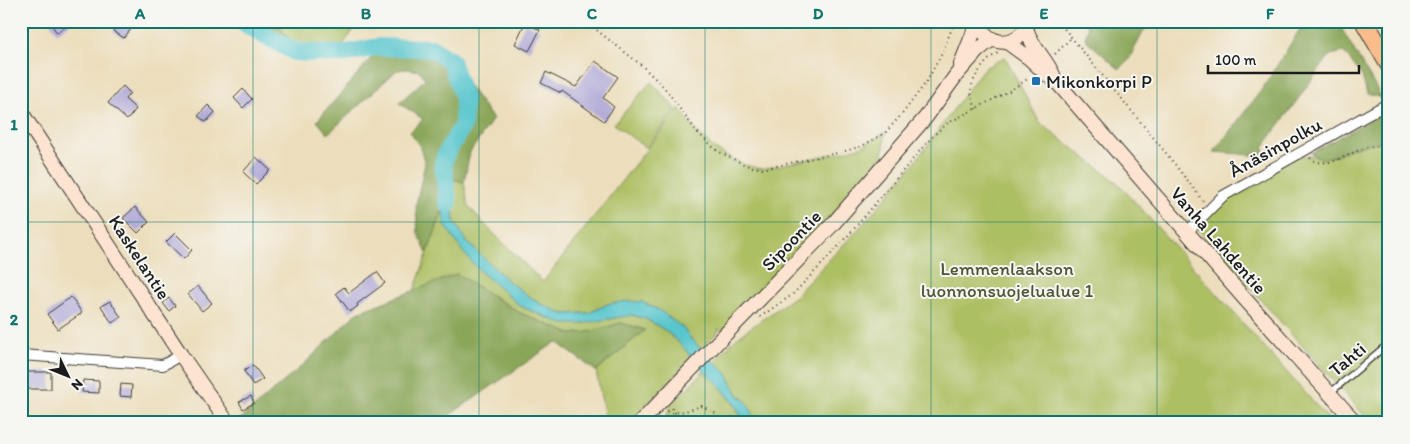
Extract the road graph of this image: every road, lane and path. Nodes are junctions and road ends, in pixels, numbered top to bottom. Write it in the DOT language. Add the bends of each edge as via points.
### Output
graph roads {
  1 [pos="584,21"];
  2 [pos="952,21"];
  3 [pos="978,21"];
  4 [pos="1058,21"];
  5 [pos="1364,21"];
  6 [pos="1028,25"];
  7 [pos="1071,38"];
  8 [pos="992,40"];
  9 [pos="1005,47"];
  10 [pos="1051,58"];
  11 [pos="1389,64"];
  12 [pos="957,74"];
  13 [pos="1029,78"];
  14 [pos="1056,81"];
  15 [pos="1389,103"];
  16 [pos="976,109"];
  17 [pos="21,112"];
  18 [pos="1389,146"];
  19 [pos="1305,150"];
  20 [pos="1209,209"];
  21 [pos="1187,232"];
  22 [pos="757,319"];
  23 [pos="1383,348"];
  24 [pos="21,355"];
  25 [pos="182,355"];
  26 [pos="1330,393"];
  27 [pos="669,402"];
  28 [pos="666,411"];
  29 [pos="675,413"];
  30 [pos="228,423"];
  31 [pos="640,423"];
  32 [pos="681,423"];
  33 [pos="720,423"];
  34 [pos="1356,423"];
  1 -- 2 [label="path" via="664,87 697,132 716,150 745,165 762,169 842,152 862,146 885,133 927,81 942,54"];
  3 -- 8 [label="main road"];
  3 -- 12 [label="main road, Sipoontie"];
  4 -- 7 [label="path"];
  5 -- 11 [label="highway"];
  6 -- 9 [label="main road"];
  6 -- 14 [label="main road, Vanha Lahdentie" via="1032,44"];
  7 -- 10 [label="path"];
  7 -- 20 [label="path"];
  8 -- 9 [label="main road" via="1001,42"];
  8 -- 12 [label="main road, Sipoontie" via="978,50"];
  9 -- 14 [label="main road, Vanha Lahdentie" via="1029,58"];
  9 -- 16 [label="path" via="987,60 974,81 971,88"];
  12 -- 31 [label="main road, Sipoontie" via="926,117 832,226"];
  13 -- 16 [label="path"];
  14 -- 21 [label="main road, Vanha Lahdentie"];
  15 -- 19 [label="street, Ånäsinpolku"];
  16 -- 22 [label="path" via="937,132 818,268 792,295"];
  17 -- 25 [label="main road, Kaskelantie"];
  18 -- 19 [label="path" via="1369,147 1323,163 1312,160"];
  19 -- 20 [label="street, Ånäsinpolku" via="1223,196"];
  20 -- 21 [label="street, Ånäsinpolku"];
  21 -- 26 [label="main road, Vanha Lahdentie"];
  23 -- 26 [label="lane, Tahti"];
  24 -- 25 [label="street" via="163,365"];
  25 -- 30 [label="main road, Kaskelantie"];
  26 -- 34 [label="main road, Vanha Lahdentie"];
  27 -- 29 [label="path"];
  28 -- 29 [label="path"];
  29 -- 32 [label="path"];
  29 -- 33 [label="path" via="702,406 717,414"];
}
